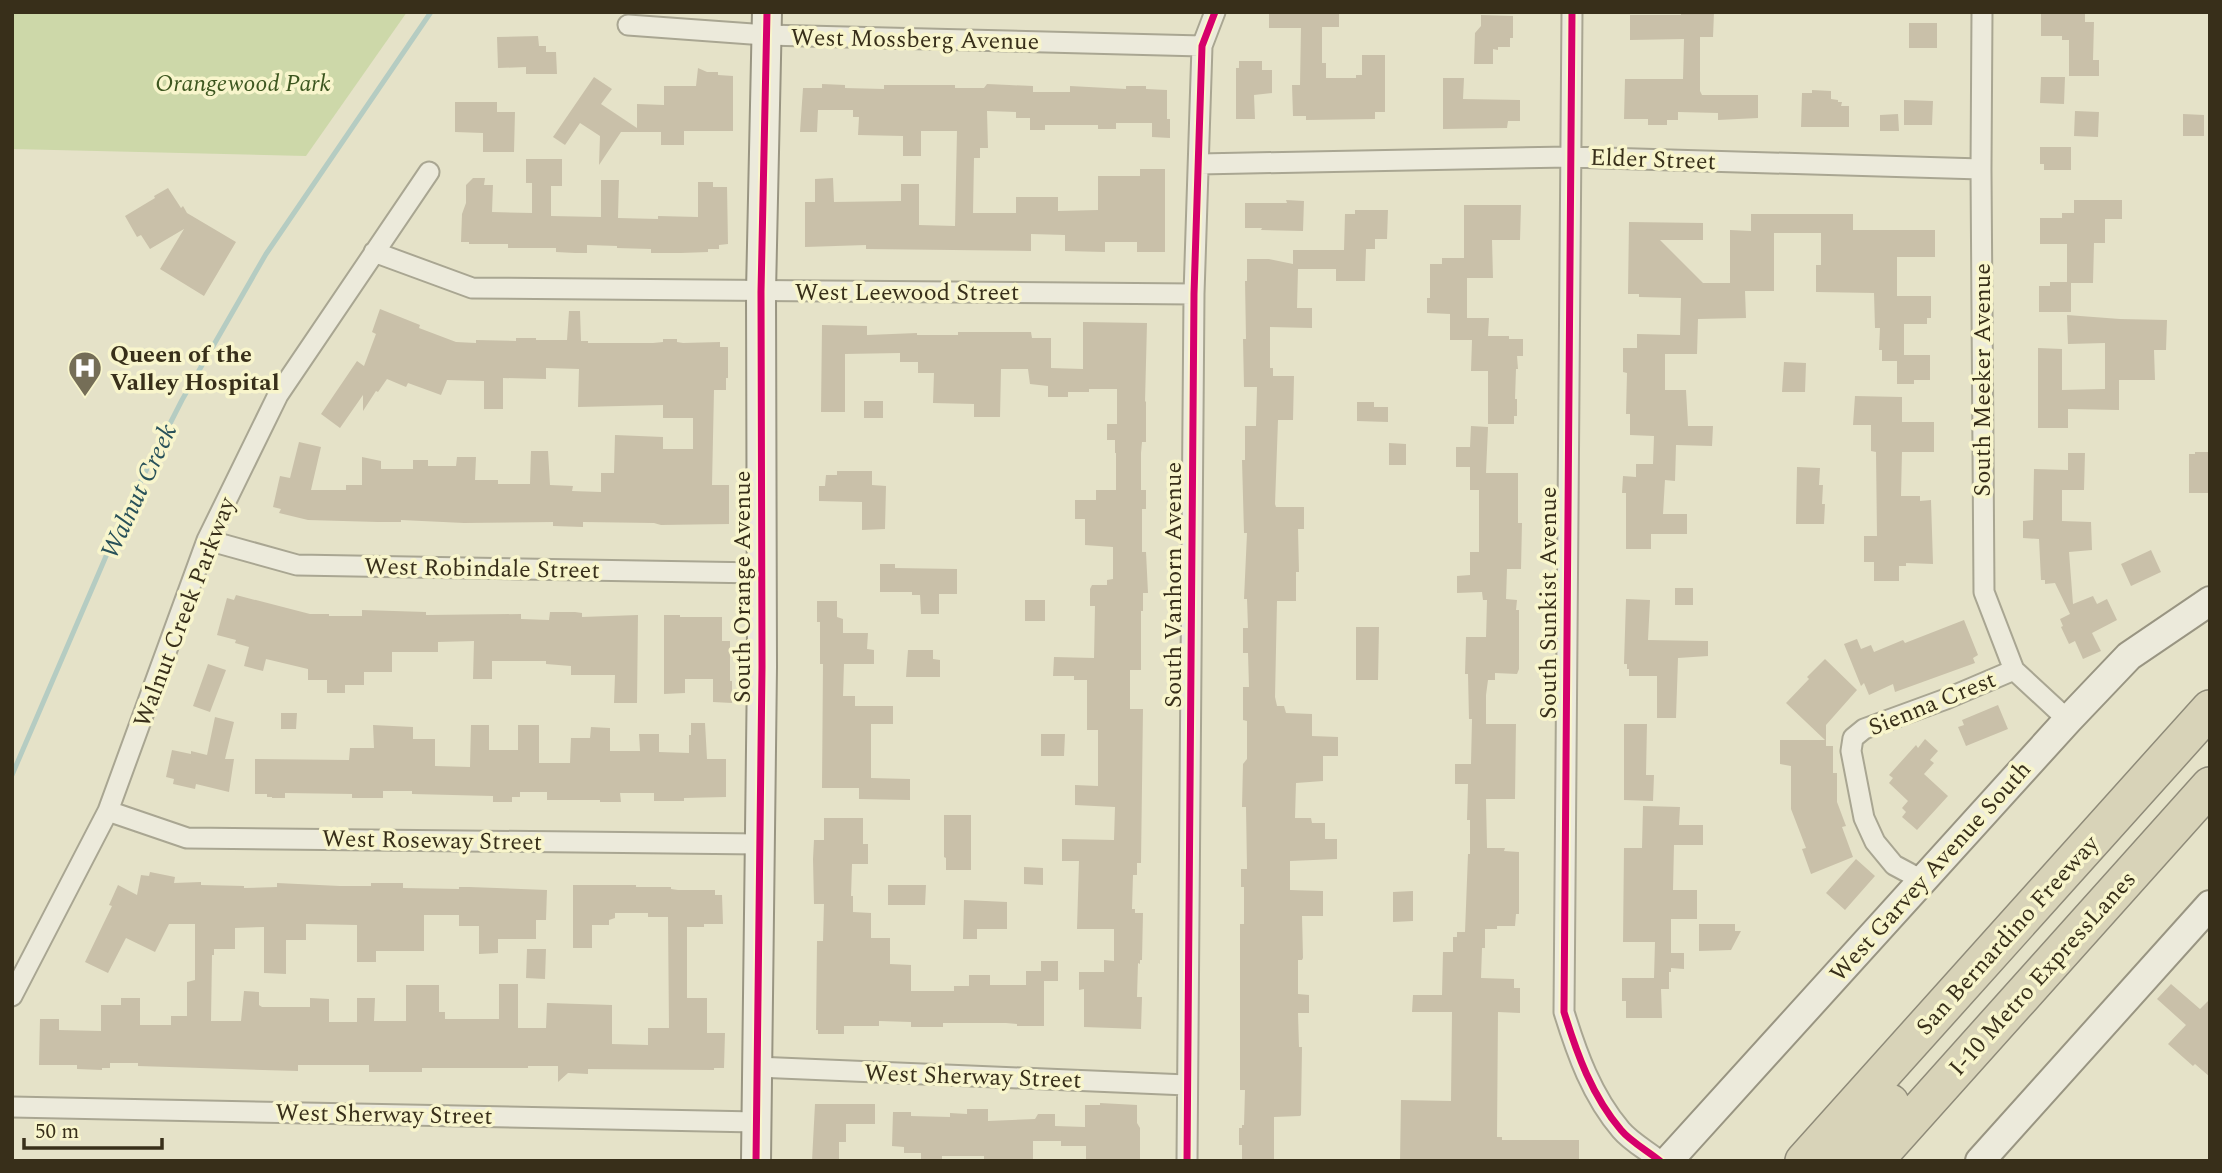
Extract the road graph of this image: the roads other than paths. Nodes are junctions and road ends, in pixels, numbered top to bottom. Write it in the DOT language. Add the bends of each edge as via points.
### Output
graph roads {
  1 [pos="1215,12"];
  2 [pos="1572,12"];
  3 [pos="1982,12"];
  4 [pos="766,24"];
  5 [pos="628,25"];
  6 [pos="1202,46"];
  7 [pos="1570,157"];
  8 [pos="1199,164"];
  9 [pos="1981,169"];
  10 [pos="429,172"];
  11 [pos="374,252"];
  12 [pos="761,292"];
  13 [pos="1194,294"];
  14 [pos="207,540"];
  15 [pos="760,573"];
  16 [pos="2210,601"];
  17 [pos="2014,670"];
  18 [pos="2210,709"];
  19 [pos="2068,720"];
  20 [pos="2210,744"];
  21 [pos="2210,786"];
  22 [pos="108,811"];
  23 [pos="2210,817"];
  24 [pos="760,844"];
  25 [pos="1922,880"];
  26 [pos="2210,905"];
  27 [pos="12,996"];
  28 [pos="758,1067"];
  29 [pos="1187,1085"];
  30 [pos="12,1107"];
  31 [pos="756,1122"];
  32 [pos="756,1161"];
  33 [pos="1187,1161"];
  34 [pos="1660,1161"];
  35 [pos="1668,1161"];
  36 [pos="1804,1161"];
  37 [pos="1839,1161"];
  38 [pos="1874,1161"];
  39 [pos="1902,1161"];
  40 [pos="1980,1161"];
  1 -- 6 [label="street, South Vanhorn Avenue"];
  2 -- 7 [label="street, South Sunkist Avenue"];
  3 -- 9 [label="street, South Meeker Avenue"];
  4 -- 5 [label="street, West Mossberg Avenue"];
  4 -- 6 [label="street, West Mossberg Avenue"];
  4 -- 12 [label="street, South Orange Avenue"];
  6 -- 8 [label="street, South Vanhorn Avenue"];
  7 -- 8 [label="street, Elder Street"];
  7 -- 9 [label="street, Elder Street"];
  7 -- 34 [label="street, South Sunkist Avenue" via="1564,1012 1586,1075 1603,1104 1622,1132"];
  8 -- 13 [label="street, South Vanhorn Avenue"];
  9 -- 17 [label="street, South Meeker Avenue" via="1984,592"];
  10 -- 11 [label="street, Walnut Creek Parkway"];
  11 -- 12 [label="street, West Leewood Street" via="472,288"];
  11 -- 14 [label="street, Walnut Creek Parkway" via="278,395"];
  12 -- 13 [label="street, West Leewood Street"];
  12 -- 15 [label="street, South Orange Avenue"];
  13 -- 29 [label="street, South Vanhorn Avenue"];
  14 -- 15 [label="street, West Robindale Street" via="297,565"];
  14 -- 22 [label="street, Walnut Creek Parkway"];
  15 -- 24 [label="street, South Orange Avenue"];
  16 -- 19 [label="street, West Garvey Avenue South" via="2129,656"];
  17 -- 19 [label="street, South Meeker Avenue"];
  17 -- 25 [label="street, Sienna Crest" via="1864,729 1853,738 1851,751 1864,818 1875,842 1894,865"];
  18 -- 36 [label="highway, San Bernardino Freeway"];
  19 -- 25 [label="street, West Garvey Avenue South"];
  20 -- 37 [label="highway, I-10 Metro ExpressLanes"];
  21 -- 38 [label="highway, I-10 Metro ExpressLanes"];
  22 -- 24 [label="street, West Roseway Street" via="187,838"];
  22 -- 27 [label="street, Walnut Creek Parkway"];
  23 -- 39 [label="highway"];
  24 -- 28 [label="street, South Orange Avenue"];
  25 -- 35 [label="street, West Garvey Avenue South"];
  26 -- 40 [label="street"];
  28 -- 29 [label="street, West Sherway Street"];
  28 -- 31 [label="street, South Orange Avenue"];
  29 -- 33 [label="street, South Vanhorn Avenue"];
  30 -- 31 [label="street, West Sherway Street"];
  31 -- 32 [label="street, South Orange Avenue"];
}
